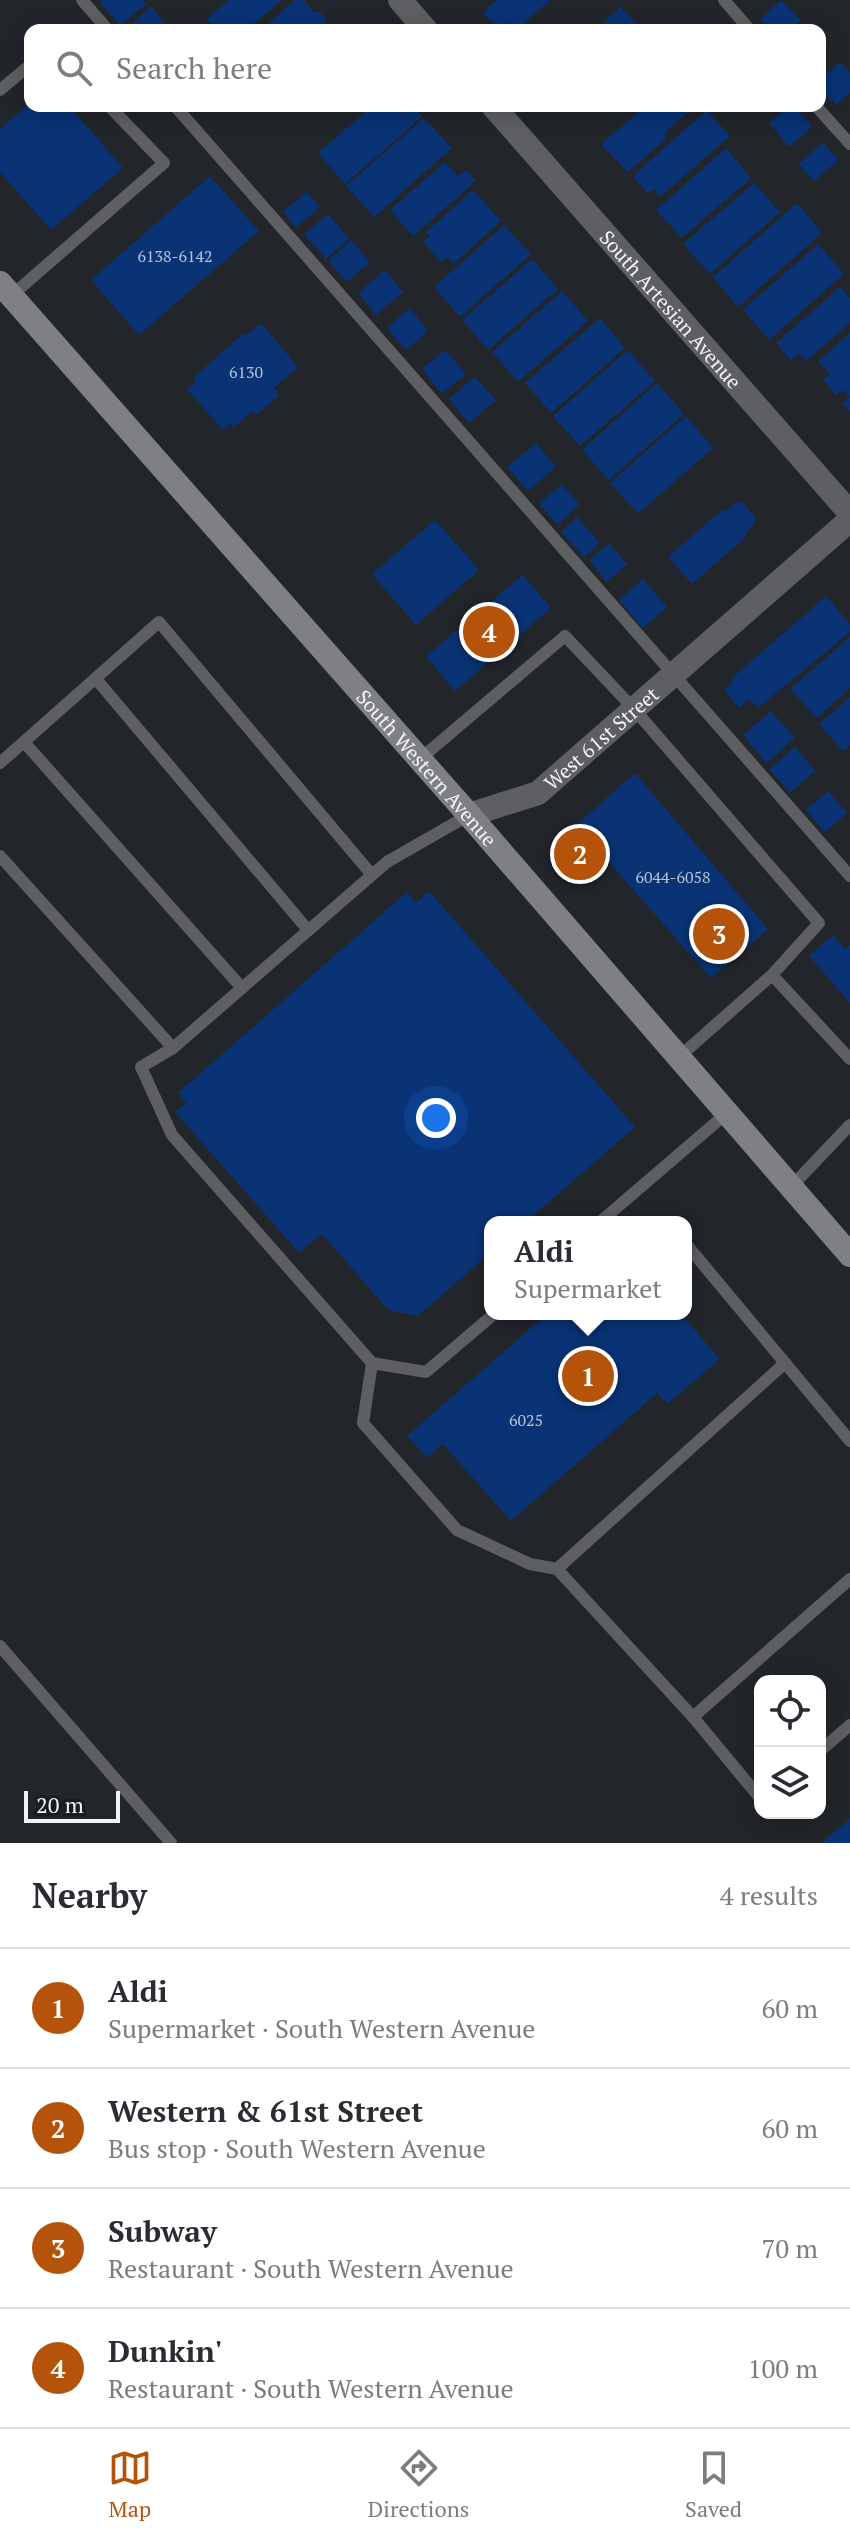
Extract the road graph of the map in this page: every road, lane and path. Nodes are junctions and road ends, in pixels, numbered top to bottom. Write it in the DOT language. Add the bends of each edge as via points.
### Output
graph roads {
  1 [pos="82,0"];
  2 [pos="400,0"];
  3 [pos="724,0"];
  4 [pos="103,24"];
  5 [pos="421,24"];
  6 [pos="745,24"];
  7 [pos="24,70"];
  8 [pos="0,90"];
  9 [pos="115,112"];
  10 [pos="180,112"];
  11 [pos="498,112"];
  12 [pos="821,112"];
  13 [pos="850,144"];
  14 [pos="6,290"];
  15 [pos="850,513"];
  16 [pos="850,520"];
  17 [pos="673,674"];
  18 [pos="96,679"];
  19 [pos="634,709"];
  20 [pos="24,742"];
  21 [pos="420,759"];
  22 [pos="0,763"];
  23 [pos="469,815"];
  24 [pos="0,856"];
  25 [pos="372,875"];
  26 [pos="850,876"];
  27 [pos="308,930"];
  28 [pos="772,975"];
  29 [pos="242,988"];
  30 [pos="173,1048"];
  31 [pos="679,1057"];
  32 [pos="850,1059"];
  33 [pos="727,1113"];
  34 [pos="850,1125"];
  35 [pos="791,1187"];
  36 [pos="607,1216"];
  37 [pos="692,1251"];
  38 [pos="850,1255"];
  39 [pos="487,1320"];
  40 [pos="372,1363"];
  41 [pos="785,1363"];
  42 [pos="850,1441"];
  43 [pos="557,1569"];
  44 [pos="850,1579"];
  45 [pos="0,1646"];
  46 [pos="693,1717"];
  47 [pos="850,1725"];
  48 [pos="825,1747"];
  49 [pos="754,1791"];
  50 [pos="171,1843"];
  1 -- 4 [label="lane"];
  2 -- 5 [label="street"];
  3 -- 6 [label="lane"];
  7 -- 8 [label="lane"];
  9 -- 14 [label="lane" via="164,163"];
  10 -- 17 [label="lane"];
  11 -- 15 [label="street, South Artesian Avenue"];
  12 -- 13 [label="lane"];
  14 -- 21 [label="main road, South Western Avenue"];
  16 -- 17 [label="street, West 61st Street"];
  17 -- 19 [label="street, West 61st Street"];
  17 -- 26 [label="lane"];
  18 -- 20 [label="lane"];
  18 -- 25 [label="lane" via="159,622"];
  18 -- 27 [label="lane"];
  19 -- 21 [label="lane" via="565,636"];
  19 -- 23 [label="street, West 61st Street" via="538,793"];
  19 -- 28 [label="lane" via="819,923"];
  20 -- 22 [label="lane"];
  20 -- 29 [label="lane"];
  21 -- 23 [label="main road, South Western Avenue"];
  23 -- 25 [label="lane, West 61st Street"];
  23 -- 31 [label="main road, South Western Avenue"];
  24 -- 30 [label="lane"];
  25 -- 27 [label="lane, West 61st Street"];
  27 -- 29 [label="lane, West 61st Street"];
  28 -- 31 [label="lane"];
  28 -- 32 [label="lane"];
  29 -- 30 [label="lane, West 61st Street"];
  30 -- 40 [label="lane, West 61st Street" via="141,1067 172,1135"];
  31 -- 33 [label="main road, South Western Avenue"];
  33 -- 35 [label="main road, South Western Avenue"];
  33 -- 36 [label="lane"];
  34 -- 35 [label="lane"];
  35 -- 38 [label="main road, South Western Avenue"];
  37 -- 41 [label="lane"];
  39 -- 40 [label="lane" via="426,1372"];
  40 -- 43 [label="lane" via="363,1423 457,1530 530,1564"];
  41 -- 42 [label="lane"];
  41 -- 43 [label="lane"];
  43 -- 46 [label="lane"];
  44 -- 46 [label="lane"];
  45 -- 50 [label="lane"];
  46 -- 49 [label="lane"];
  47 -- 48 [label="lane"];
}
